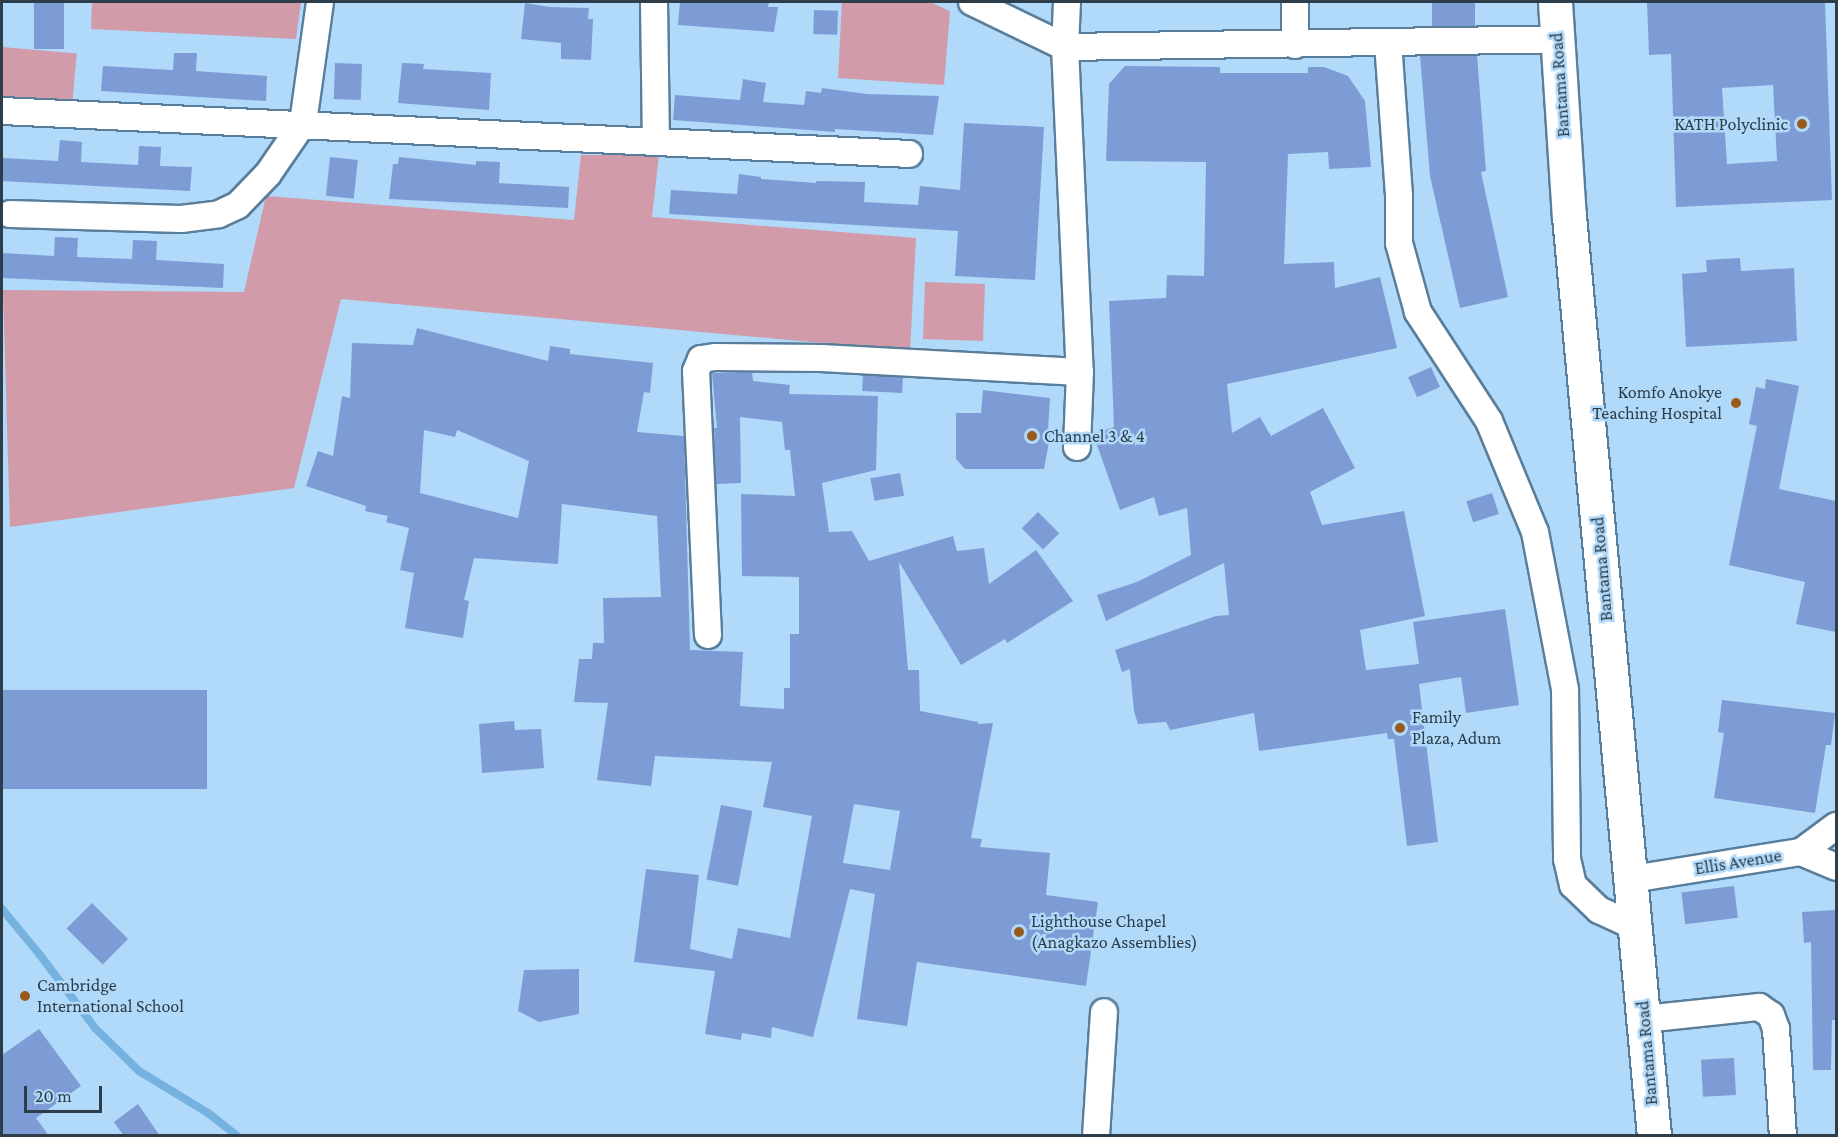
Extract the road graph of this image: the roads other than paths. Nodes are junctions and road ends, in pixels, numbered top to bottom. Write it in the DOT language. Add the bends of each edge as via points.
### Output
graph roads {
  1 [pos="320,2"];
  2 [pos="654,2"];
  3 [pos="972,2"];
  4 [pos="1067,2"];
  5 [pos="1295,2"];
  6 [pos="1555,2"];
  7 [pos="1556,39"];
  8 [pos="1388,42"];
  9 [pos="1295,45"];
  10 [pos="1065,47"];
  11 [pos="2,111"];
  12 [pos="303,123"];
  13 [pos="656,142"];
  14 [pos="909,154"];
  15 [pos="10,214"];
  16 [pos="1080,372"];
  17 [pos="1077,447"];
  18 [pos="708,635"];
  19 [pos="1836,826"];
  20 [pos="1801,852"];
  21 [pos="1836,867"];
  22 [pos="1632,879"];
  23 [pos="1636,927"];
  24 [pos="1104,1012"];
  25 [pos="1644,1019"];
  26 [pos="1096,1136"];
  27 [pos="1654,1136"];
  28 [pos="1783,1136"];
  1 -- 12 [label="street"];
  2 -- 13 [label="street"];
  3 -- 10 [label="street"];
  4 -- 10 [label="street"];
  5 -- 9 [label="street"];
  6 -- 7 [label="main road, Bantama Road"];
  7 -- 8 [label="street"];
  7 -- 22 [label="main road, Bantama Road" via="1569,216"];
  8 -- 9 [label="street"];
  8 -- 23 [label="street" via="1399,243 1418,312 1489,421 1535,532 1564,690 1568,859 1573,885 1599,910"];
  9 -- 10 [label="street"];
  10 -- 16 [label="street"];
  11 -- 12 [label="street"];
  12 -- 13 [label="street"];
  12 -- 15 [label="street" via="253,192 219,214 181,219"];
  13 -- 14 [label="street"];
  16 -- 17 [label="street"];
  16 -- 18 [label="street" via="821,358 701,359 696,371"];
  19 -- 20 [label="street, Ellis Avenue"];
  20 -- 21 [label="street"];
  20 -- 22 [label="street, Ellis Avenue"];
  22 -- 23 [label="main road, Bantama Road"];
  23 -- 25 [label="main road, Bantama Road"];
  24 -- 26 [label="street"];
  25 -- 27 [label="main road, Bantama Road"];
  25 -- 28 [label="street" via="1760,1006 1771,1015 1776,1029"];
}
